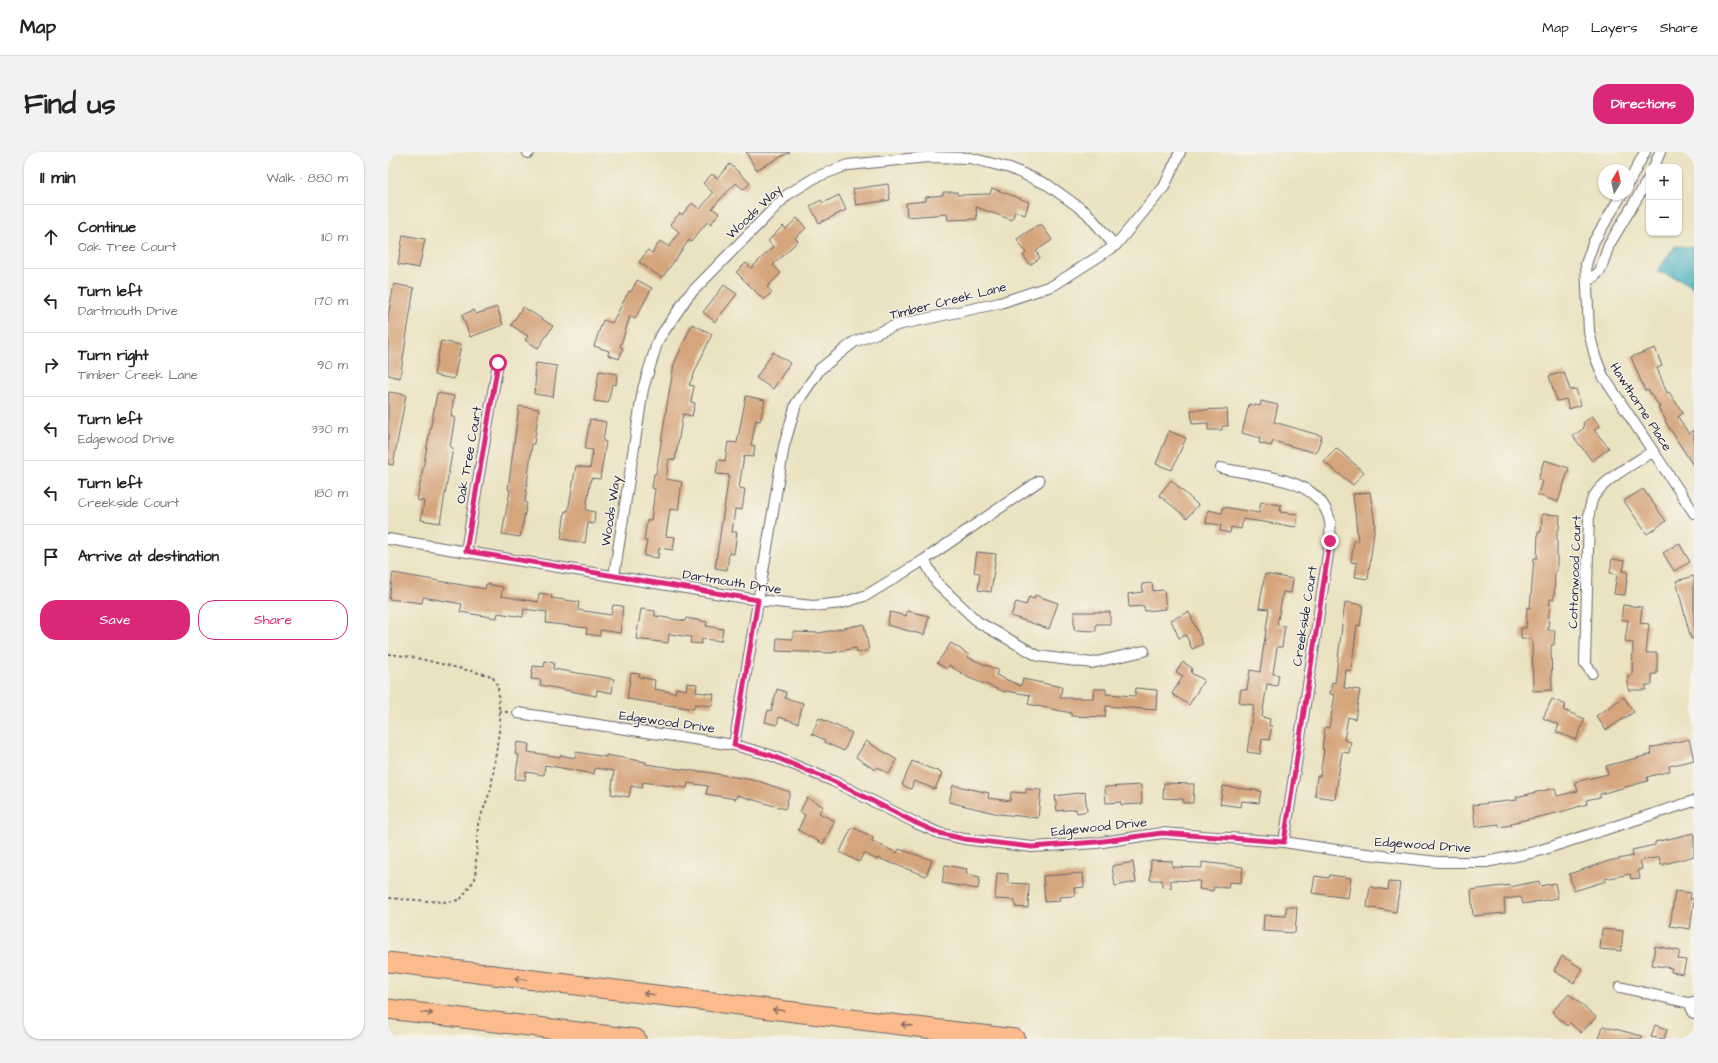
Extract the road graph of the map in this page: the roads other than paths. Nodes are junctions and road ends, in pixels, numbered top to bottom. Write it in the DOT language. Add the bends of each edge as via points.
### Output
graph roads {
  1 [pos="1180,152"];
  2 [pos="1645,152"];
  3 [pos="1660,152"];
  4 [pos="1655,164"];
  5 [pos="1634,173"];
  6 [pos="1646,183"];
  7 [pos="1618,200"];
  8 [pos="1115,246"];
  9 [pos="1587,283"];
  10 [pos="498,363"];
  11 [pos="1653,451"];
  12 [pos="1221,468"];
  13 [pos="1039,481"];
  14 [pos="1694,513"];
  15 [pos="388,539"];
  16 [pos="466,551"];
  17 [pos="924,560"];
  18 [pos="614,576"];
  19 [pos="758,600"];
  20 [pos="1144,652"];
  21 [pos="1592,674"];
  22 [pos="518,713"];
  23 [pos="734,745"];
  24 [pos="1694,801"];
  25 [pos="1284,842"];
  26 [pos="388,962"];
  27 [pos="1620,987"];
  28 [pos="1691,1003"];
  29 [pos="388,1009"];
  30 [pos="1694,1013"];
  31 [pos="636,1039"];
  32 [pos="1015,1039"];
  1 -- 8 [label="street, Timber Creek Lane" via="1164,187"];
  2 -- 5 [label="street"];
  3 -- 4 [label="street"];
  6 -- 9 [label="street" via="1609,245 1600,271"];
  7 -- 9 [label="street, Hawthorne Place" via="1594,241 1586,264"];
  8 -- 18 [label="street, Woods Way" via="1087,213 1048,185 1010,168 970,158 928,157 848,166 816,178 787,195 688,296 658,340 643,389"];
  8 -- 19 [label="street, Timber Creek Lane" via="1054,285 1000,303 897,325 854,342 820,369 796,404 784,446"];
  9 -- 11 [label="street, Hawthorne Place" via="1589,332 1595,356 1603,376"];
  10 -- 16 [label="street, Oak Tree Court"];
  11 -- 14 [label="street, Hawthorne Place"];
  11 -- 21 [label="street, Cottonwood Court" via="1606,483 1591,504 1585,663"];
  12 -- 25 [label="street, Creekside Court" via="1287,481 1307,488 1321,503 1330,522 1330,541"];
  13 -- 17 [label="street, Dartmouth Drive"];
  15 -- 16 [label="street, Dartmouth Drive"];
  16 -- 18 [label="street, Dartmouth Drive"];
  17 -- 19 [label="street, Dartmouth Drive" via="867,595 842,603 813,606"];
  17 -- 20 [label="street" via="937,583 978,622 1038,656 1092,663"];
  18 -- 19 [label="street, Dartmouth Drive"];
  19 -- 23 [label="street, Timber Creek Lane"];
  22 -- 23 [label="street, Edgewood Drive"];
  23 -- 25 [label="street, Edgewood Drive" via="777,758 833,781 939,833 964,839 1032,847 1162,833"];
  24 -- 25 [label="street, Edgewood Drive" via="1535,852 1486,862 1438,862"];
  32 -- 26 [label="highway, one-way"];
  27 -- 28 [label="street"];
  28 -- 30 [label="street"];
  29 -- 31 [label="highway, one-way"];
}
